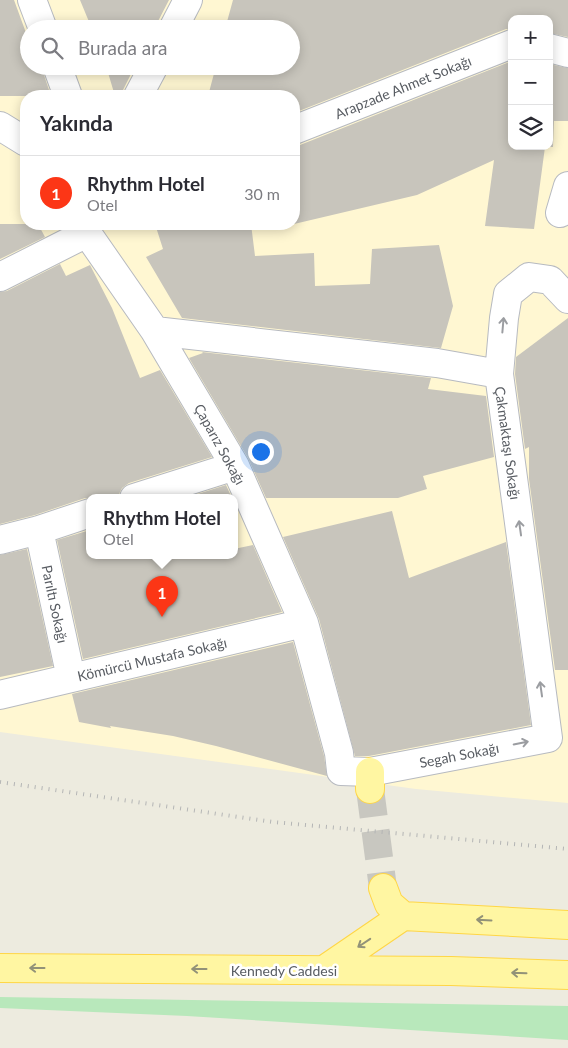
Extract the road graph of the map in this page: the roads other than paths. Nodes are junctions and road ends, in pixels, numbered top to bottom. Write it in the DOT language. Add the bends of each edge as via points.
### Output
graph roads {
  1 [pos="32,0"];
  2 [pos="188,0"];
  3 [pos="40,20"];
  4 [pos="178,20"];
  5 [pos="508,46"];
  6 [pos="553,49"];
  7 [pos="568,53"];
  8 [pos="60,75"];
  9 [pos="149,75"];
  10 [pos="66,90"];
  11 [pos="141,90"];
  12 [pos="0,126"];
  13 [pos="300,128"];
  14 [pos="20,138"];
  15 [pos="568,186"];
  16 [pos="560,213"];
  17 [pos="82,230"];
  18 [pos="87,230"];
  19 [pos="0,277"];
  20 [pos="568,299"];
  21 [pos="155,331"];
  22 [pos="499,374"];
  23 [pos="235,466"];
  24 [pos="147,494"];
  25 [pos="86,514"];
  26 [pos="39,530"];
  27 [pos="0,540"];
  28 [pos="304,623"];
  29 [pos="71,678"];
  30 [pos="0,695"];
  31 [pos="554,726"];
  32 [pos="370,781"];
  33 [pos="383,888"];
  34 [pos="403,916"];
  35 [pos="568,925"];
  36 [pos="0,968"];
  37 [pos="324,970"];
  38 [pos="568,975"];
  1 -- 3 [label="street"];
  2 -- 4 [label="street"];
  5 -- 13 [label="street, Arapzade Ahmet Sokağı"];
  6 -- 7 [label="street"];
  8 -- 10 [label="street"];
  9 -- 11 [label="street"];
  12 -- 14 [label="street"];
  15 -- 16 [label="street"];
  17 -- 19 [label="street"];
  18 -- 21 [label="street, Çaparız Sokağı"];
  22 -- 20 [label="street, one-way" via="508,294 529,277 550,280"];
  21 -- 22 [label="street, Çakmaktaşı Sokağı" via="438,363"];
  21 -- 23 [label="street, Çaparız Sokağı"];
  31 -- 22 [label="street, Çakmaktaşı Sokağı, one-way"];
  23 -- 24 [label="street"];
  23 -- 28 [label="street, Çaparız Sokağı"];
  25 -- 26 [label="street"];
  26 -- 27 [label="street"];
  26 -- 29 [label="street, Parıltı Sokağı"];
  28 -- 29 [label="street, Kömürcü Mustafa Sokağı"];
  28 -- 32 [label="street, Çaparız Sokağı" via="342,771"];
  29 -- 30 [label="street, Kömürcü Mustafa Sokağı"];
  32 -- 31 [label="street, Segah Sokağı, one-way"];
  33 -- 34 [label="main road" via="389,904"];
  35 -- 34 [label="main road, one-way"];
  34 -- 37 [label="main road, one-way"];
  37 -- 36 [label="main road, Kennedy Caddesi, one-way"];
  38 -- 37 [label="main road, Kennedy Caddesi, one-way"];
}
